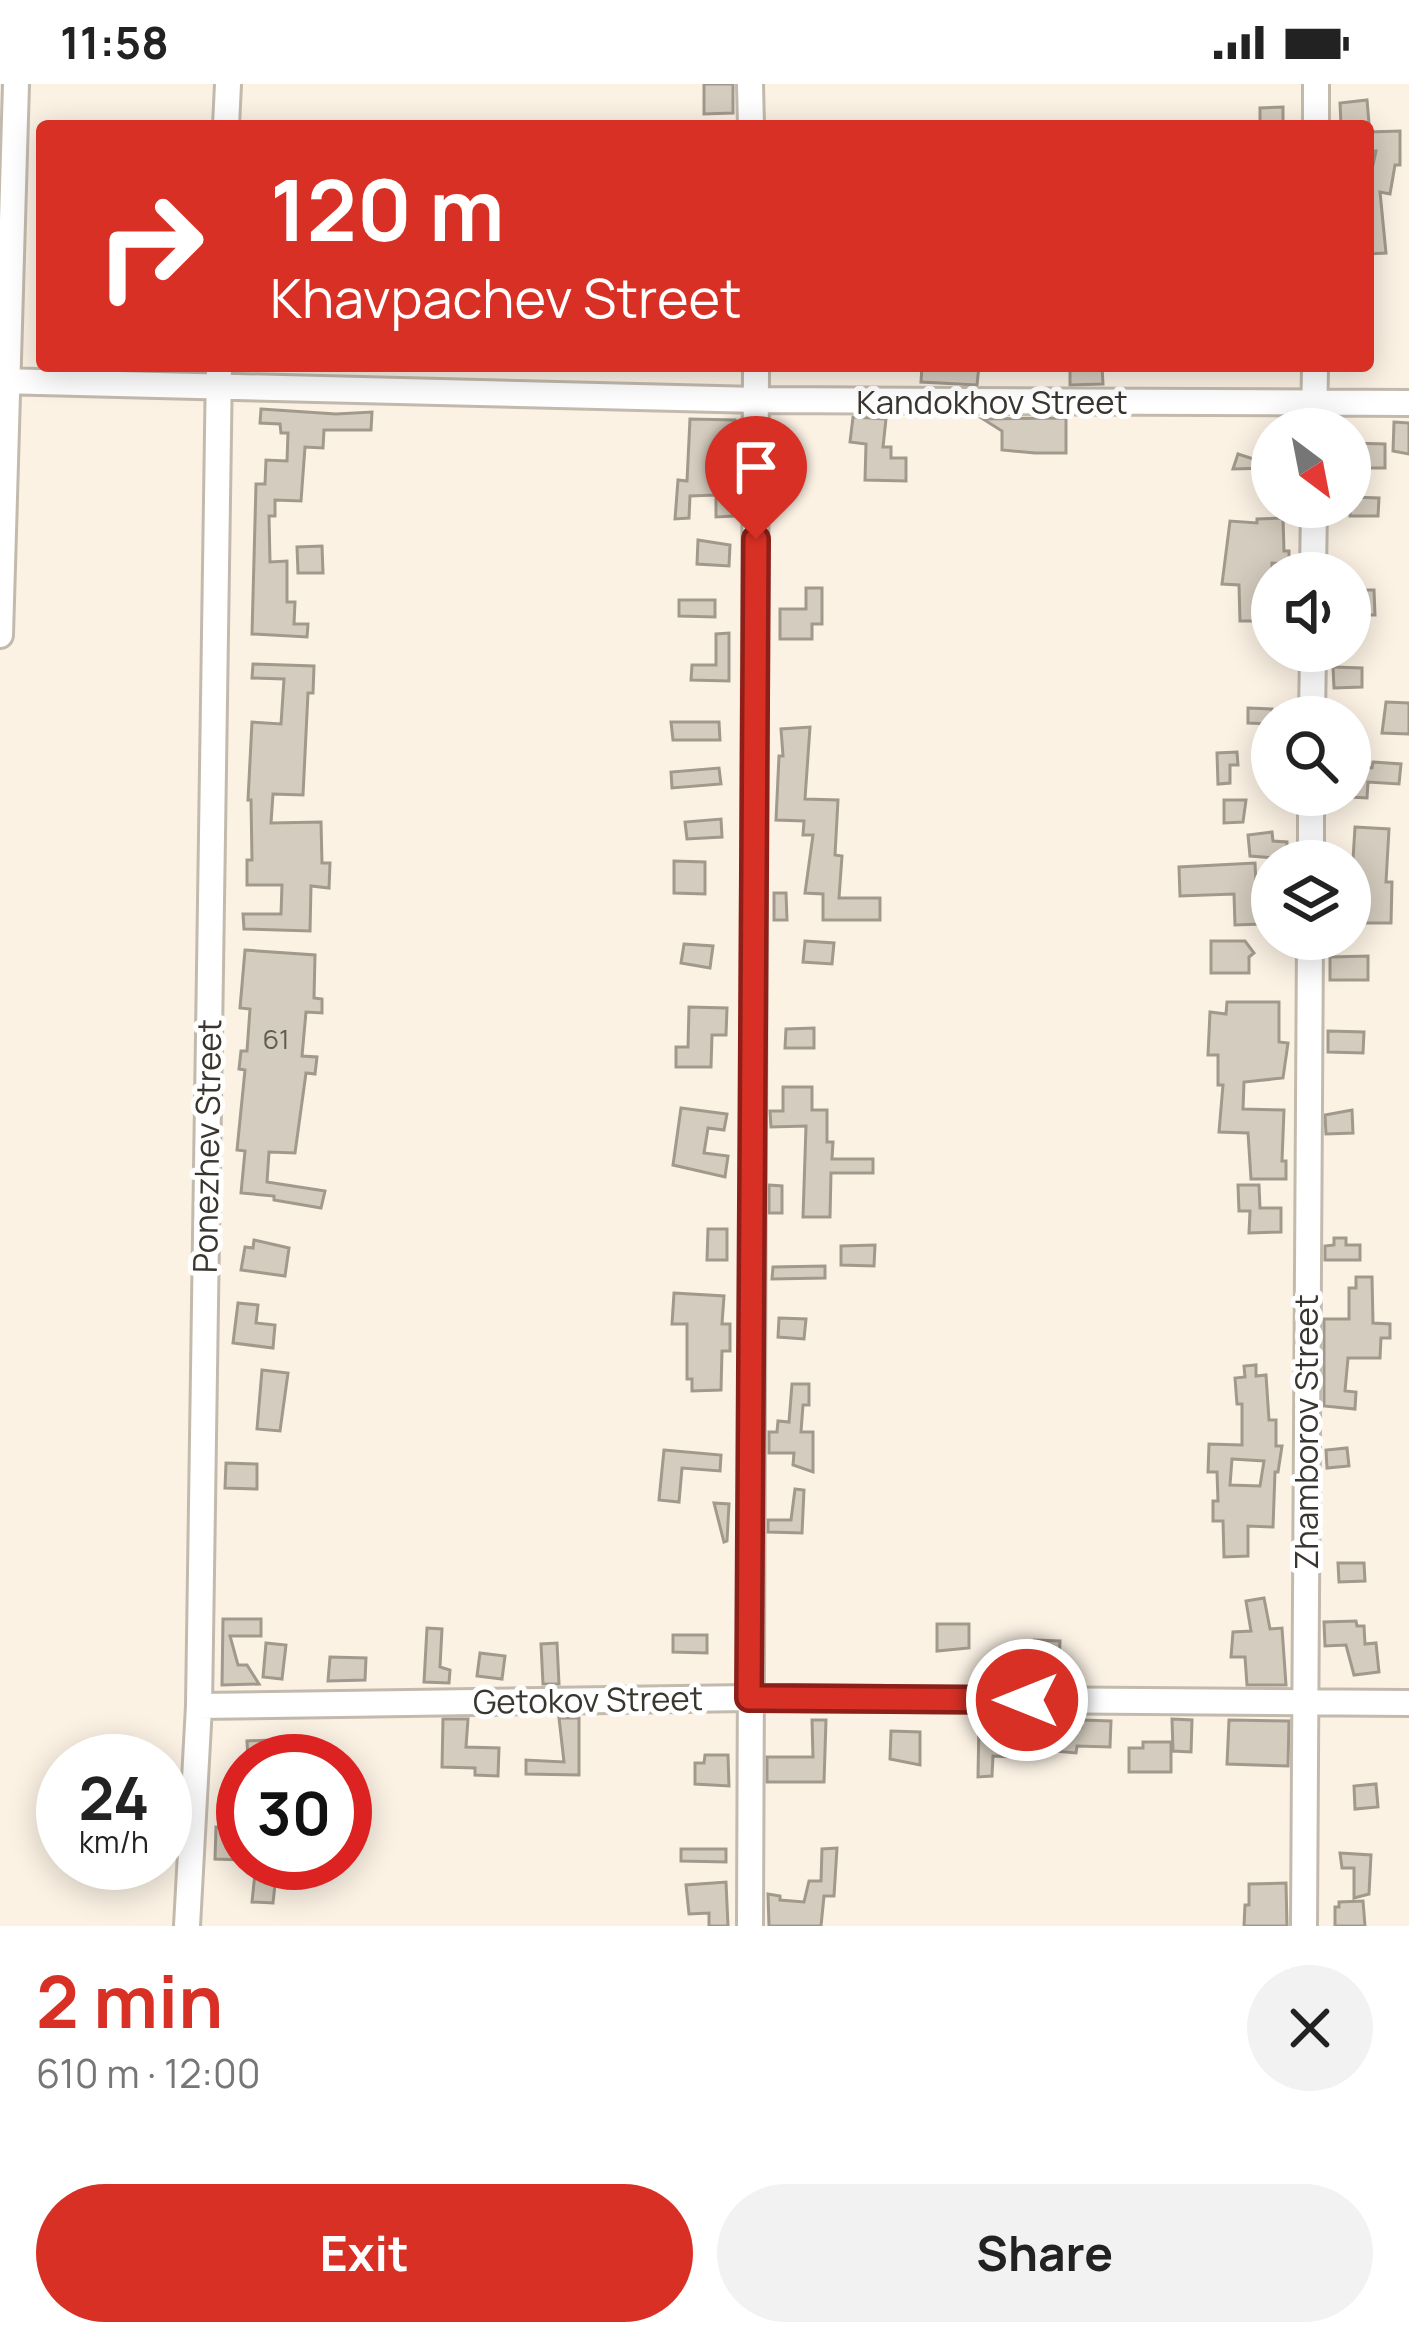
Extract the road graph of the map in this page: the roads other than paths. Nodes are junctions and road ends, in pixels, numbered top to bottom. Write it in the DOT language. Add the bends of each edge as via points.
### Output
graph roads {
  1 [pos="16,84"];
  2 [pos="228,84"];
  3 [pos="750,84"];
  4 [pos="1316,84"];
  5 [pos="226,120"];
  6 [pos="751,120"];
  7 [pos="1316,120"];
  8 [pos="757,372"];
  9 [pos="1315,372"];
  10 [pos="219,377"];
  11 [pos="4,381"];
  12 [pos="757,400"];
  13 [pos="1409,403"];
  14 [pos="1314,408"];
  15 [pos="1371,408"];
  16 [pos="1251,414"];
  17 [pos="0,635"];
  18 [pos="1310,960"];
  19 [pos="749,1698"];
  20 [pos="1304,1703"];
  21 [pos="1409,1703"];
  22 [pos="199,1706"];
  23 [pos="187,1926"];
  24 [pos="750,1926"];
  25 [pos="1304,1926"];
  1 -- 11 [label="street"];
  2 -- 5 [label="street"];
  3 -- 6 [label="street"];
  4 -- 7 [label="street"];
  8 -- 12 [label="street"];
  9 -- 14 [label="street"];
  10 -- 11 [label="street, Kandokhov Street"];
  10 -- 12 [label="street, Kandokhov Street"];
  10 -- 22 [label="street, Ponezhev Street"];
  11 -- 17 [label="street"];
  12 -- 16 [label="street, Kandokhov Street"];
  12 -- 19 [label="street"];
  13 -- 15 [label="street, Kandokhov Street"];
  18 -- 20 [label="street, Zhamborov Street"];
  19 -- 20 [label="street, Getokov Street"];
  19 -- 22 [label="street, Getokov Street"];
  19 -- 24 [label="street"];
  20 -- 21 [label="street, Getokov Street"];
  20 -- 25 [label="street, Zhamborov Street"];
  22 -- 23 [label="street, Ponezhev Street"];
}
